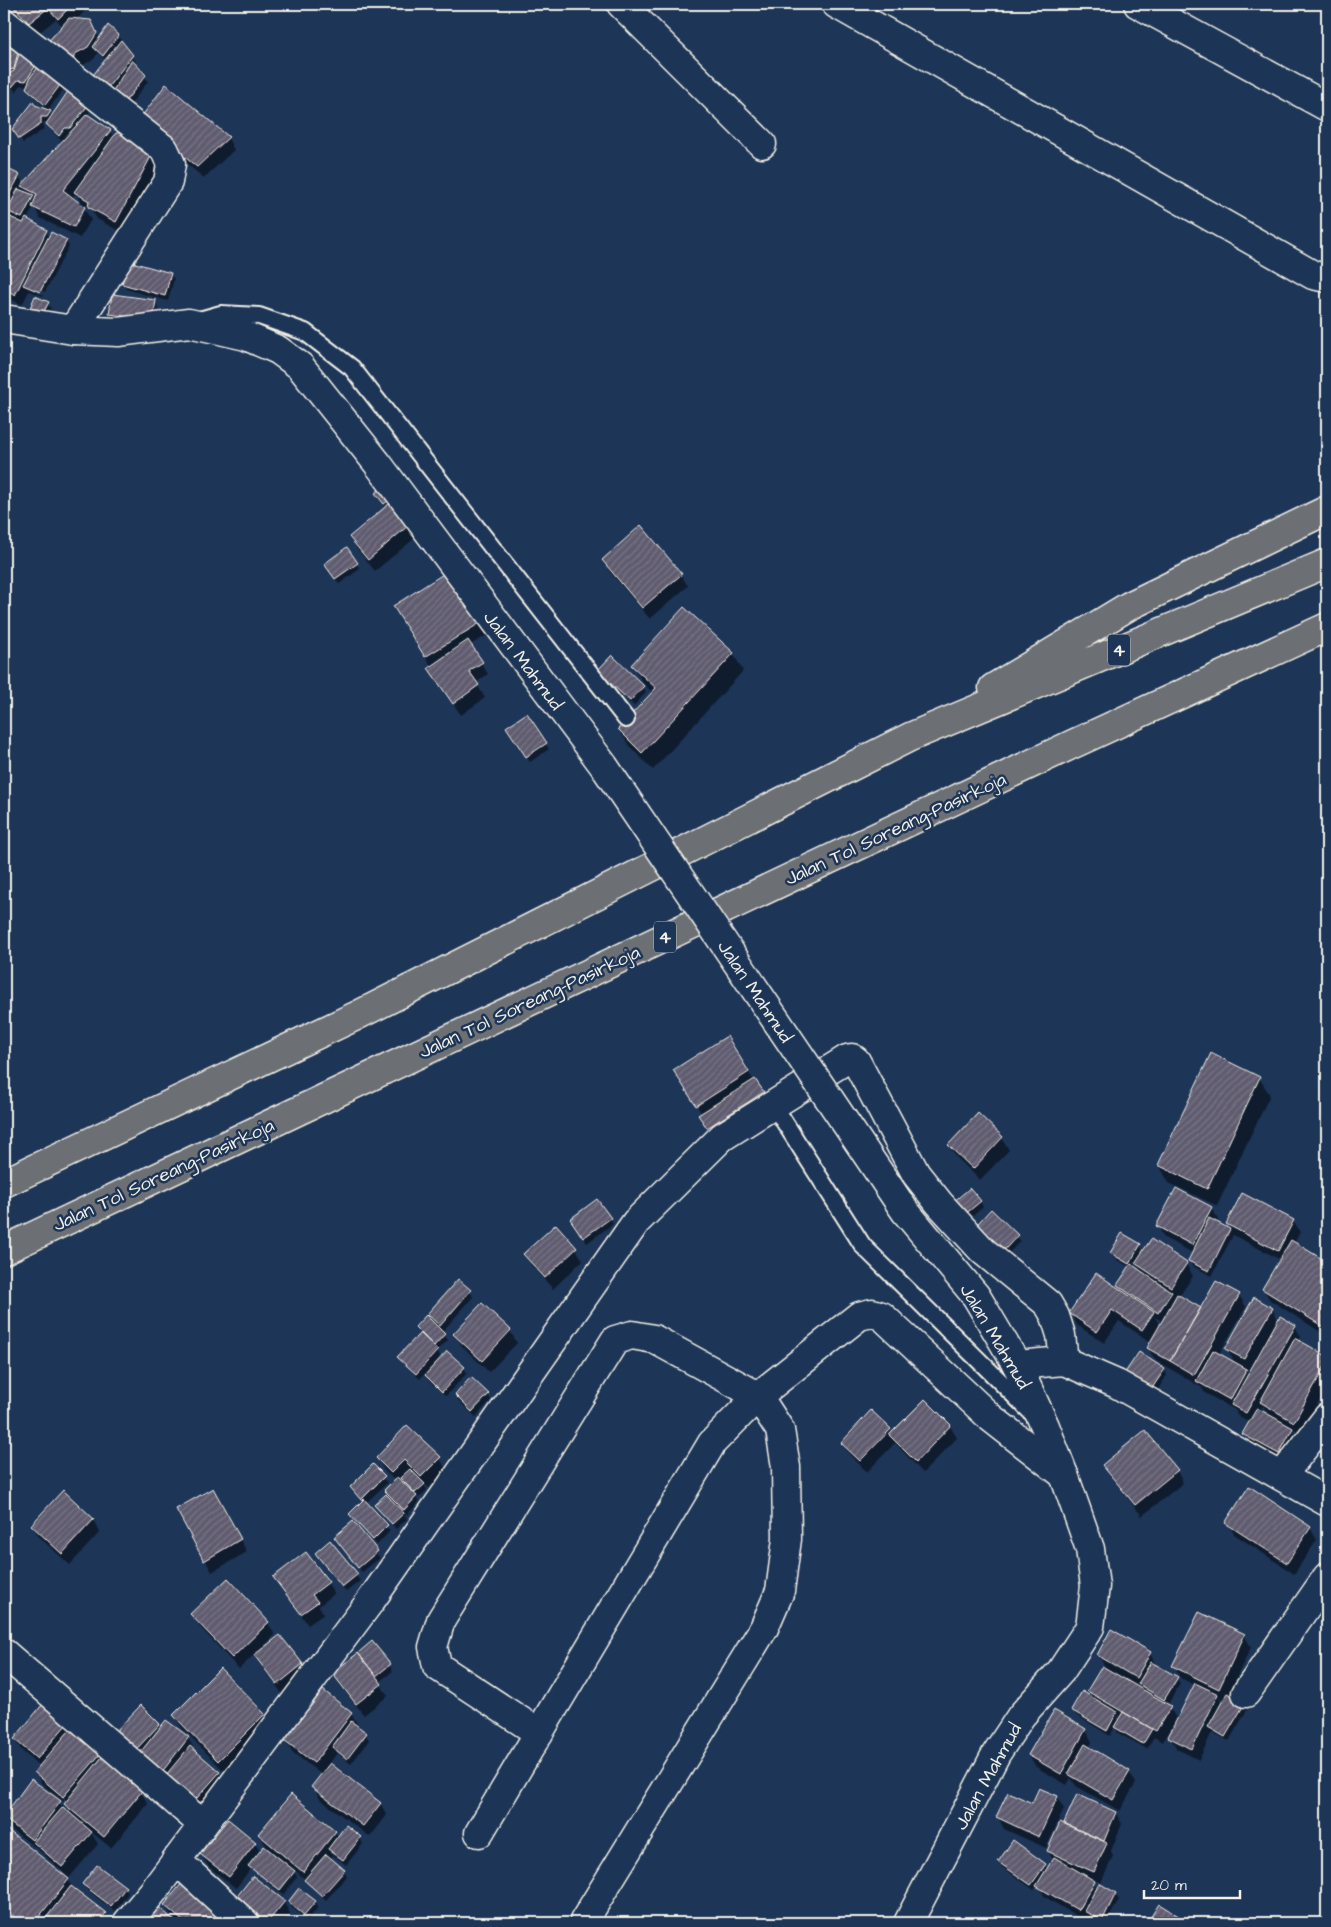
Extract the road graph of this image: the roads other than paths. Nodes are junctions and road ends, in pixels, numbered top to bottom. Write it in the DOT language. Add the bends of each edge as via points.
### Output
graph roads {
  1 [pos="622,4"];
  2 [pos="836,4"];
  3 [pos="1138,4"];
  4 [pos="868,11"];
  5 [pos="4,23"];
  6 [pos="1327,107"];
  7 [pos="762,144"];
  8 [pos="1327,278"];
  9 [pos="4,319"];
  10 [pos="189,323"];
  11 [pos="74,330"];
  12 [pos="1327,510"];
  13 [pos="1327,563"];
  14 [pos="1327,627"];
  15 [pos="626,719"];
  16 [pos="910,737"];
  17 [pos="773,1104"];
  18 [pos="4,1184"];
  19 [pos="4,1250"];
  20 [pos="1064,1361"];
  21 [pos="1017,1365"];
  22 [pos="758,1396"];
  23 [pos="1327,1418"];
  24 [pos="1045,1426"];
  25 [pos="1064,1475"];
  26 [pos="1282,1476"];
  27 [pos="1327,1502"];
  28 [pos="1327,1577"];
  29 [pos="4,1653"];
  30 [pos="1246,1693"];
  31 [pos="538,1733"];
  32 [pos="202,1824"];
  33 [pos="479,1833"];
  34 [pos="176,1860"];
  35 [pos="584,1921"];
  36 [pos="127,1923"];
  37 [pos="245,1923"];
  38 [pos="908,1923"];
  1 -- 7 [label="street"];
  2 -- 4 [label="street"];
  3 -- 6 [label="street"];
  4 -- 8 [label="street" via="1313,275"];
  5 -- 11 [label="street" via="164,149 170,164 168,182"];
  9 -- 11 [label="street, Jalan Mahmud"];
  10 -- 11 [label="street, Jalan Mahmud" via="118,332"];
  10 -- 15 [label="lane" via="221,314 259,316 305,332 352,368"];
  10 -- 21 [label="street, Jalan Mahmud, bridge" via="246,336 278,350 300,366 384,472 604,766 905,1211 976,1296"];
  12 -- 16 [label="highway" via="1129,606"];
  13 -- 16 [label="highway, 4"];
  14 -- 19 [label="highway, Jalan Tol Soreang–Pasirkoja / 4"];
  16 -- 18 [label="highway, 4" via="356,1016"];
  17 -- 20 [label="street" via="847,1059 856,1061 916,1174 983,1251 1048,1304 1058,1325"];
  17 -- 24 [label="lane" via="863,1246"];
  17 -- 32 [label="street" via="722,1137 636,1222 372,1599"];
  20 -- 21 [label="street"];
  20 -- 26 [label="street" via="1117,1384"];
  21 -- 24 [label="street, Jalan Mahmud"];
  22 -- 25 [label="street" via="838,1331 859,1316 872,1313 882,1316 991,1418"];
  22 -- 31 [label="street" via="712,1443"];
  22 -- 31 [label="street" via="654,1338 632,1335 615,1340 441,1620 433,1647 437,1666"];
  22 -- 35 [label="street" via="780,1430 786,1468 787,1539 780,1591 764,1628"];
  23 -- 26 [label="street"];
  24 -- 25 [label="street, Jalan Mahmud"];
  25 -- 38 [label="street, Jalan Mahmud" via="1090,1549 1095,1586 1090,1627 1061,1671 1021,1716 996,1754"];
  26 -- 27 [label="street"];
  28 -- 30 [label="street"];
  29 -- 32 [label="street"];
  31 -- 33 [label="street"];
  32 -- 34 [label="street"];
  34 -- 36 [label="street"];
  34 -- 37 [label="street"];
}
